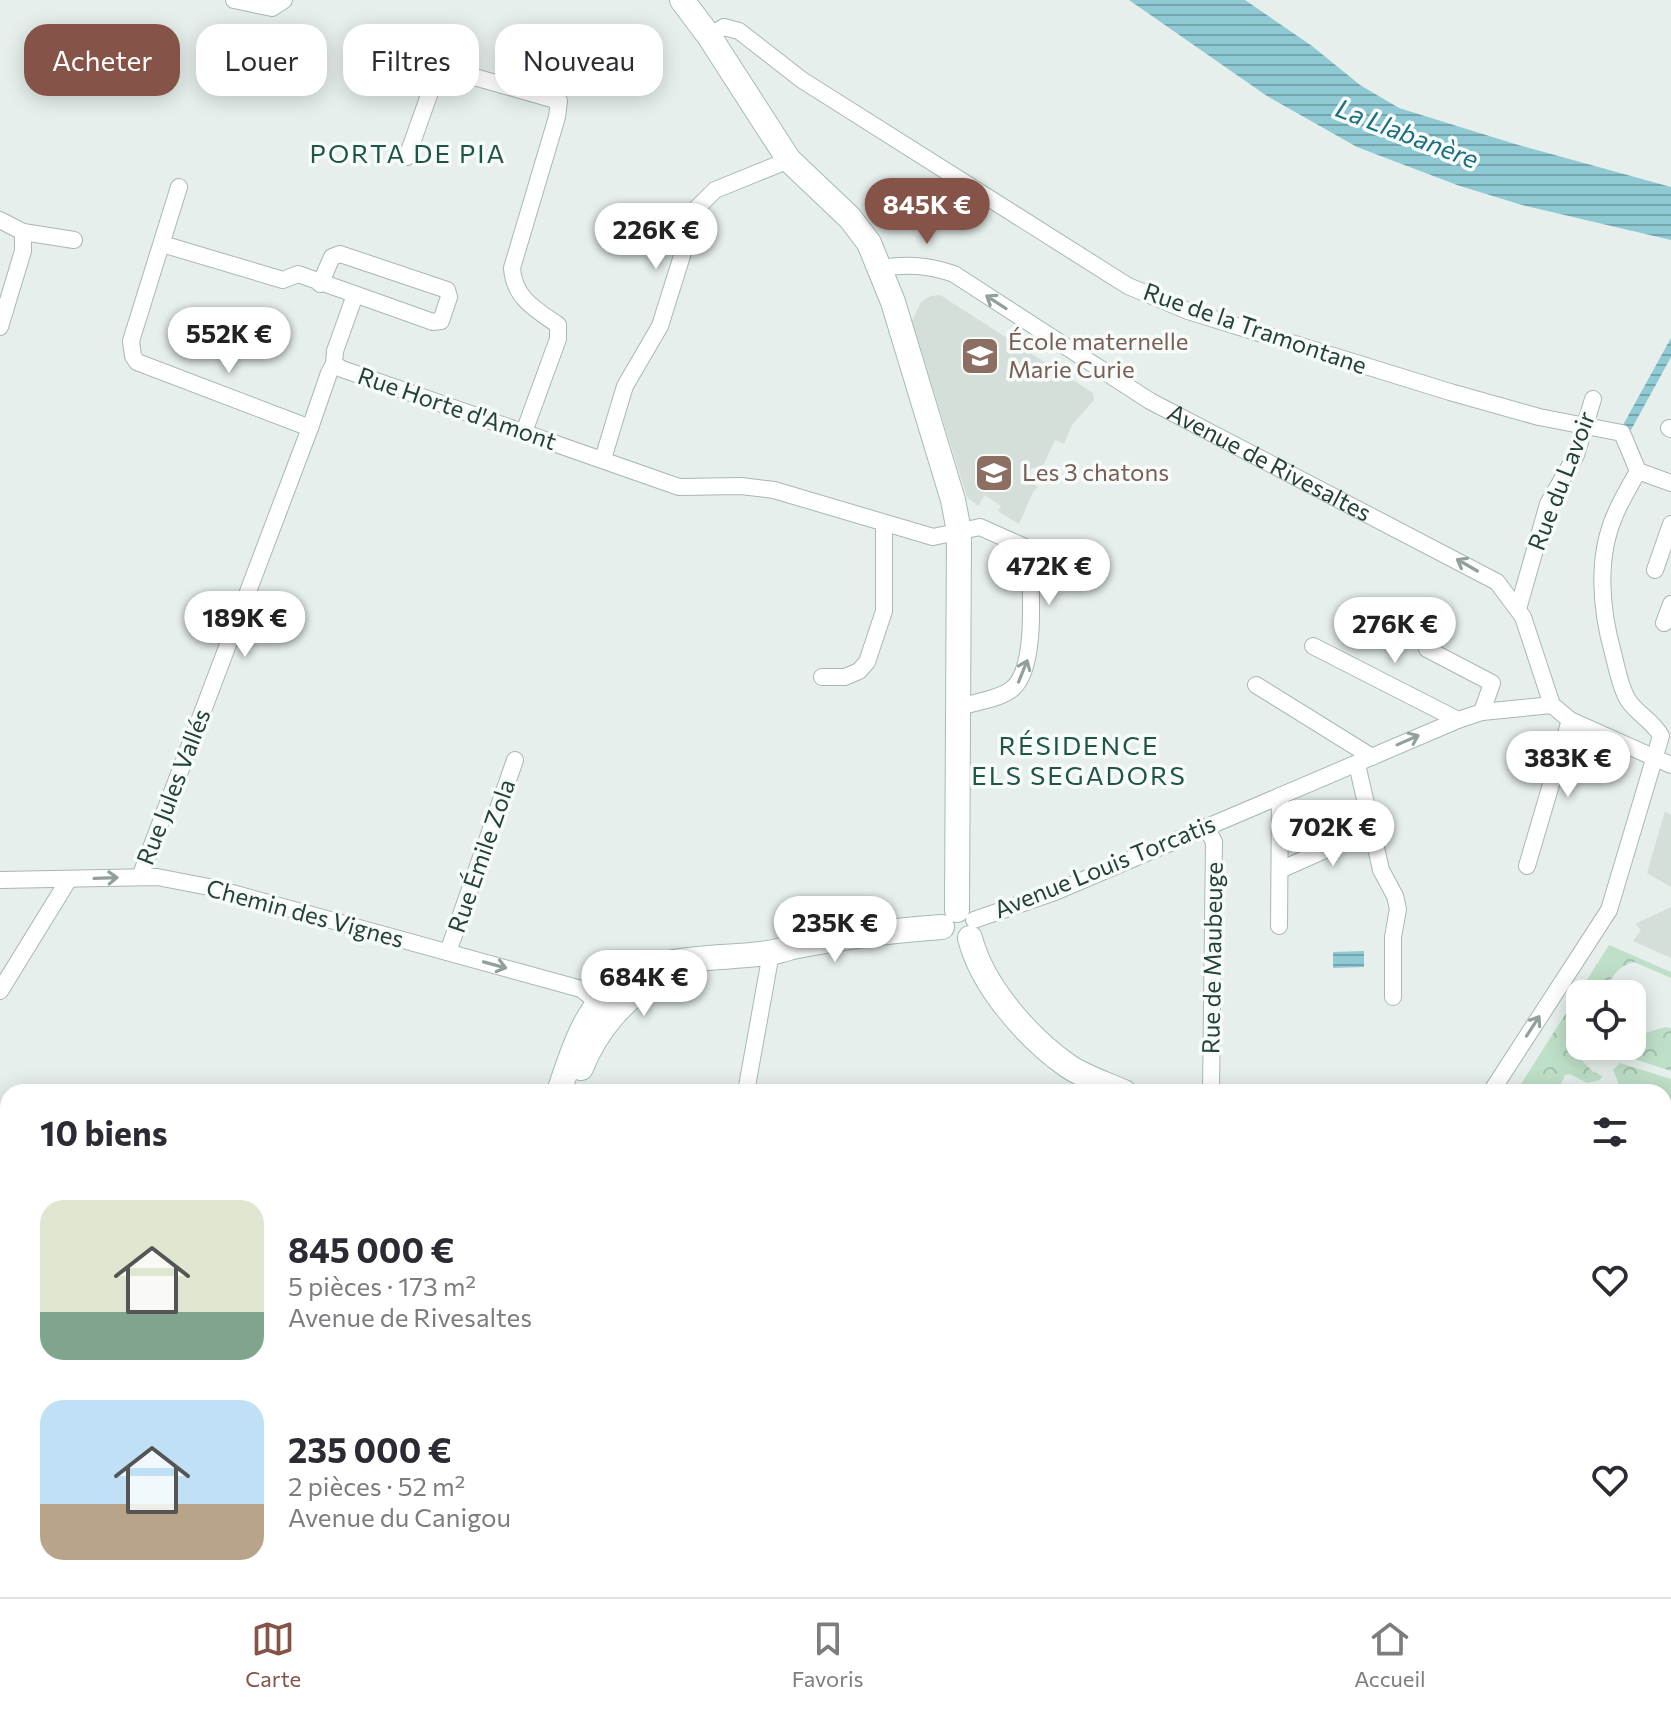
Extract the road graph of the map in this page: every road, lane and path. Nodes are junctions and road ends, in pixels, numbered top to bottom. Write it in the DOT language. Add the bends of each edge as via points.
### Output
graph roads {
  1 [pos="234,0"];
  2 [pos="284,0"];
  3 [pos="682,0"];
  4 [pos="709,36"];
  5 [pos="407,157"];
  6 [pos="789,160"];
  7 [pos="179,187"];
  8 [pos="0,220"];
  9 [pos="23,232"];
  10 [pos="74,240"];
  11 [pos="162,244"];
  12 [pos="881,268"];
  13 [pos="320,284"];
  14 [pos="355,295"];
  15 [pos="0,327"];
  16 [pos="334,364"];
  17 [pos="1593,399"];
  18 [pos="1586,425"];
  19 [pos="310,428"];
  20 [pos="524,432"];
  21 [pos="603,459"];
  22 [pos="1638,471"];
  23 [pos="1671,483"];
  24 [pos="884,524"];
  25 [pos="1671,524"];
  26 [pos="959,531"];
  27 [pos="1666,553"];
  28 [pos="1655,570"];
  29 [pos="1521,613"];
  30 [pos="1313,646"];
  31 [pos="1427,649"];
  32 [pos="822,677"];
  33 [pos="1256,685"];
  34 [pos="1552,705"];
  35 [pos="959,707"];
  36 [pos="1482,712"];
  37 [pos="1458,720"];
  38 [pos="1570,720"];
  39 [pos="515,760"];
  40 [pos="1364,760"];
  41 [pos="1664,761"];
  42 [pos="1280,796"];
  43 [pos="1206,827"];
  44 [pos="1370,830"];
  45 [pos="1527,866"];
  46 [pos="1280,870"];
  47 [pos="140,877"];
  48 [pos="69,879"];
  49 [pos="0,880"];
  50 [pos="1279,926"];
  51 [pos="959,927"];
  52 [pos="448,952"];
  53 [pos="771,953"];
  54 [pos="0,991"];
  55 [pos="1393,997"];
  56 [pos="607,1009"];
  57 [pos="562,1084"];
  58 [pos="574,1084"];
  59 [pos="747,1084"];
  60 [pos="1106,1084"];
  61 [pos="1211,1084"];
  62 [pos="1496,1084"];
  1 -- 2 [label="street" via="272,8"];
  3 -- 4 [label="main road"];
  4 -- 6 [label="main road"];
  4 -- 18 [label="street, Rue de la Tramontane" via="724,27 739,31 802,80 1128,286 1188,311 1435,388"];
  5 -- 20 [label="street" via="439,67 559,101 512,268 513,283 525,302 558,325 558,339"];
  6 -- 12 [label="main road" via="850,218"];
  6 -- 21 [label="street" via="715,190 697,208 660,326 625,386"];
  7 -- 11 [label="street"];
  8 -- 9 [label="street"];
  9 -- 10 [label="street"];
  9 -- 15 [label="street" via="23,251"];
  11 -- 13 [label="street" via="283,280 298,274"];
  11 -- 19 [label="street" via="131,341 137,362"];
  12 -- 26 [label="main road"];
  29 -- 12 [label="street, Avenue de Rivesaltes, one-way" via="1497,582 1150,401 954,274 911,264"];
  13 -- 14 [label="street"];
  13 -- 14 [label="street" via="332,257 340,254 447,290 449,297 441,321 433,322"];
  14 -- 16 [label="street, Rue Horte d'Amont"];
  16 -- 19 [label="street, Rue Jules Vallés"];
  16 -- 20 [label="street, Rue Horte d'Amont"];
  17 -- 18 [label="street, Rue du Lavoir"];
  18 -- 22 [label="street, Rue de la Tramontane" via="1622,433"];
  18 -- 29 [label="street, Rue du Lavoir" via="1548,504"];
  19 -- 47 [label="street, Rue Jules Vallés"];
  20 -- 21 [label="street, Rue Horte d'Amont"];
  21 -- 24 [label="street, Rue Horte d'Amont" via="679,487 774,490"];
  22 -- 23 [label="street"];
  22 -- 41 [label="street" via="1609,533 1603,617 1629,701 1654,723"];
  24 -- 26 [label="street, Rue Horte d'Amont" via="933,537"];
  24 -- 32 [label="street" via="884,611 867,662 845,677"];
  25 -- 27 [label="street"];
  26 -- 35 [label="main road"];
  35 -- 26 [label="street, Rue Horte d'Amont, one-way" via="1011,691 1023,678 1030,556 1025,547 980,527"];
  27 -- 28 [label="street"];
  29 -- 34 [label="street"];
  30 -- 37 [label="street"];
  31 -- 36 [label="street" via="1492,683"];
  33 -- 40 [label="street"];
  34 -- 36 [label="street, Avenue Louis Torcatis"];
  34 -- 38 [label="street"];
  35 -- 51 [label="main road"];
  36 -- 37 [label="street, Avenue Louis Torcatis"];
  40 -- 37 [label="street, Avenue Louis Torcatis, one-way"];
  38 -- 41 [label="street"];
  38 -- 45 [label="street"];
  39 -- 52 [label="street, Rue Émile Zola"];
  40 -- 42 [label="street, Avenue Louis Torcatis"];
  40 -- 44 [label="street"];
  62 -- 41 [label="street, one-way" via="1609,910"];
  42 -- 43 [label="street, Avenue Louis Torcatis"];
  42 -- 46 [label="street"];
  43 -- 51 [label="street, Avenue Louis Torcatis"];
  43 -- 61 [label="street, Rue de Maubeuge" via="1214,842"];
  44 -- 46 [label="street"];
  44 -- 55 [label="street" via="1398,909"];
  46 -- 50 [label="street"];
  48 -- 47 [label="street, Chemin des Vignes, one-way"];
  47 -- 52 [label="street, Chemin des Vignes" via="214,888"];
  48 -- 49 [label="street, Chemin des Vignes"];
  48 -- 54 [label="street"];
  51 -- 53 [label="main road" via="895,930"];
  51 -- 60 [label="main road" via="1029,1035 1070,1068"];
  52 -- 56 [label="street, Chemin des Vignes, one-way" via="581,989"];
  53 -- 56 [label="main road" via="652,967 620,983"];
  53 -- 59 [label="street"];
  56 -- 57 [label="main road" via="587,1020"];
  56 -- 58 [label="main road"];
}
